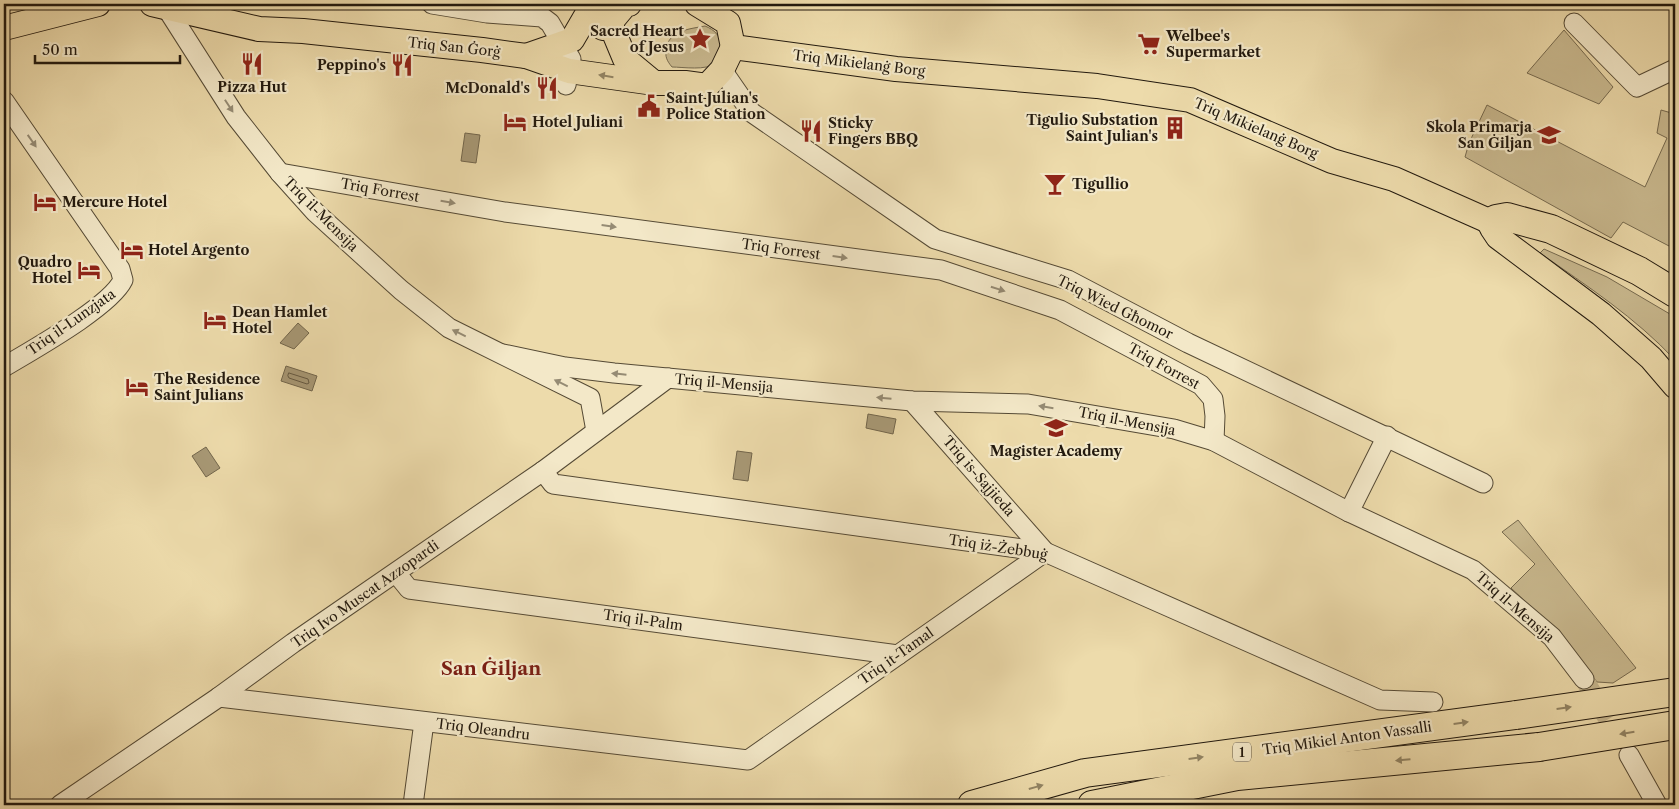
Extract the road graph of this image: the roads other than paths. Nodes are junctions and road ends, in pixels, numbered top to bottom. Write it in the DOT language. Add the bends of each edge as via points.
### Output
graph roads {
  1 [pos="98,4"];
  2 [pos="432,4"];
  3 [pos="593,4"];
  4 [pos="629,4"];
  5 [pos="697,4"];
  6 [pos="160,5"];
  7 [pos="609,13"];
  8 [pos="1574,23"];
  9 [pos="4,28"];
  10 [pos="567,42"];
  11 [pos="734,47"];
  12 [pos="526,56"];
  13 [pos="722,70"];
  14 [pos="1675,70"];
  15 [pos="568,78"];
  16 [pos="654,83"];
  17 [pos="4,102"];
  18 [pos="280,173"];
  19 [pos="1491,222"];
  20 [pos="935,239"];
  21 [pos="941,270"];
  22 [pos="1675,293"];
  23 [pos="503,354"];
  24 [pos="4,368"];
  25 [pos="594,371"];
  26 [pos="668,378"];
  27 [pos="1675,386"];
  28 [pos="590,398"];
  29 [pos="912,400"];
  30 [pos="596,431"];
  31 [pos="1387,436"];
  32 [pos="1214,441"];
  33 [pos="543,471"];
  34 [pos="1483,482"];
  35 [pos="1349,512"];
  36 [pos="1045,552"];
  37 [pos="396,573"];
  38 [pos="898,655"];
  39 [pos="1584,679"];
  40 [pos="1675,692"];
  41 [pos="219,697"];
  42 [pos="1433,702"];
  43 [pos="424,722"];
  44 [pos="1675,725"];
  45 [pos="1629,755"];
  46 [pos="748,760"];
  47 [pos="60,805"];
  48 [pos="413,805"];
  49 [pos="972,805"];
  50 [pos="1092,805"];
  51 [pos="1657,805"];
  1 -- 9 [label="main road"];
  2 -- 10 [label="street" via="542,17"];
  3 -- 10 [label="main road"];
  4 -- 7 [label="main road"];
  5 -- 11 [label="main road" via="728,23"];
  6 -- 12 [label="main road, Triq San Ġorġ" via="259,29"];
  6 -- 18 [label="street, Triq il-Mensija, one-way" via="236,117"];
  7 -- 10 [label="main road" via="589,37"];
  7 -- 16 [label="main road" via="625,59"];
  8 -- 14 [label="street" via="1637,87"];
  10 -- 12 [label="main road"];
  10 -- 15 [label="street" via="571,59"];
  11 -- 13 [label="main road, Triq San Ġorġ"];
  11 -- 19 [label="main road, Triq Mikielanġ Borg" via="896,68 1096,86 1190,100 1332,161 1394,179"];
  12 -- 15 [label="main road, Triq San Ġorġ"];
  13 -- 16 [label="main road, Triq San Ġorġ" via="707,86"];
  13 -- 20 [label="street, Triq Wied Għomor" via="751,112"];
  16 -- 15 [label="main road, Triq San Ġorġ, one-way"];
  17 -- 24 [label="street, Triq il-Lunzjata, one-way" via="120,269 123,280 119,289 90,313"];
  18 -- 21 [label="street, Triq Forrest, one-way" via="505,212"];
  23 -- 18 [label="street, Triq il-Mensija, one-way" via="449,328 401,290 315,212"];
  19 -- 22 [label="highway" via="1507,218 1551,229 1639,271"];
  19 -- 27 [label="main road" via="1498,237 1601,314 1651,358"];
  20 -- 21 [label="street"];
  20 -- 31 [label="street, Triq Wied Għomor" via="1068,280 1188,343"];
  21 -- 32 [label="street, Triq Forrest, one-way" via="1060,310 1201,385 1213,399"];
  23 -- 25 [label="street, Triq il-Mensija"];
  28 -- 23 [label="street, Triq il-Mensija, one-way"];
  26 -- 25 [label="street, Triq il-Mensija, one-way"];
  25 -- 28 [label="street"];
  29 -- 26 [label="street, Triq il-Mensija, one-way"];
  26 -- 30 [label="street, Triq Ivo Muscat Azzopardi"];
  28 -- 30 [label="street"];
  32 -- 29 [label="street, Triq il-Mensija, one-way" via="1174,429 1028,404"];
  29 -- 36 [label="street, Triq is-Sajjieda"];
  30 -- 33 [label="street, Triq Ivo Muscat Azzopardi"];
  31 -- 34 [label="street, Triq Wied Għomor"];
  31 -- 35 [label="street"];
  32 -- 35 [label="street, Triq il-Mensija"];
  33 -- 36 [label="street, Triq iż-Żebbuġ" via="553,484"];
  33 -- 37 [label="street, Triq Ivo Muscat Azzopardi"];
  35 -- 39 [label="street, Triq il-Mensija" via="1473,570 1552,636"];
  36 -- 38 [label="street, Triq it-Tamal"];
  36 -- 42 [label="street, Triq iż-Żebbuġ" via="1380,700"];
  37 -- 38 [label="street, Triq il-Palm" via="409,589"];
  37 -- 41 [label="street, Triq Ivo Muscat Azzopardi"];
  38 -- 46 [label="street, Triq it-Tamal"];
  49 -- 40 [label="highway, Triq Mikiel Anton Vassalli / 1, one-way, bridge" via="1085,773"];
  41 -- 43 [label="street, Triq Oleandru"];
  41 -- 47 [label="street, Triq Ivo Muscat Azzopardi"];
  43 -- 46 [label="street, Triq Oleandru"];
  43 -- 48 [label="street"];
  44 -- 50 [label="highway, Triq Mikiel Anton Vassalli / 1, one-way, bridge" via="1539,747 1237,776"];
  45 -- 51 [label="street"];
}
